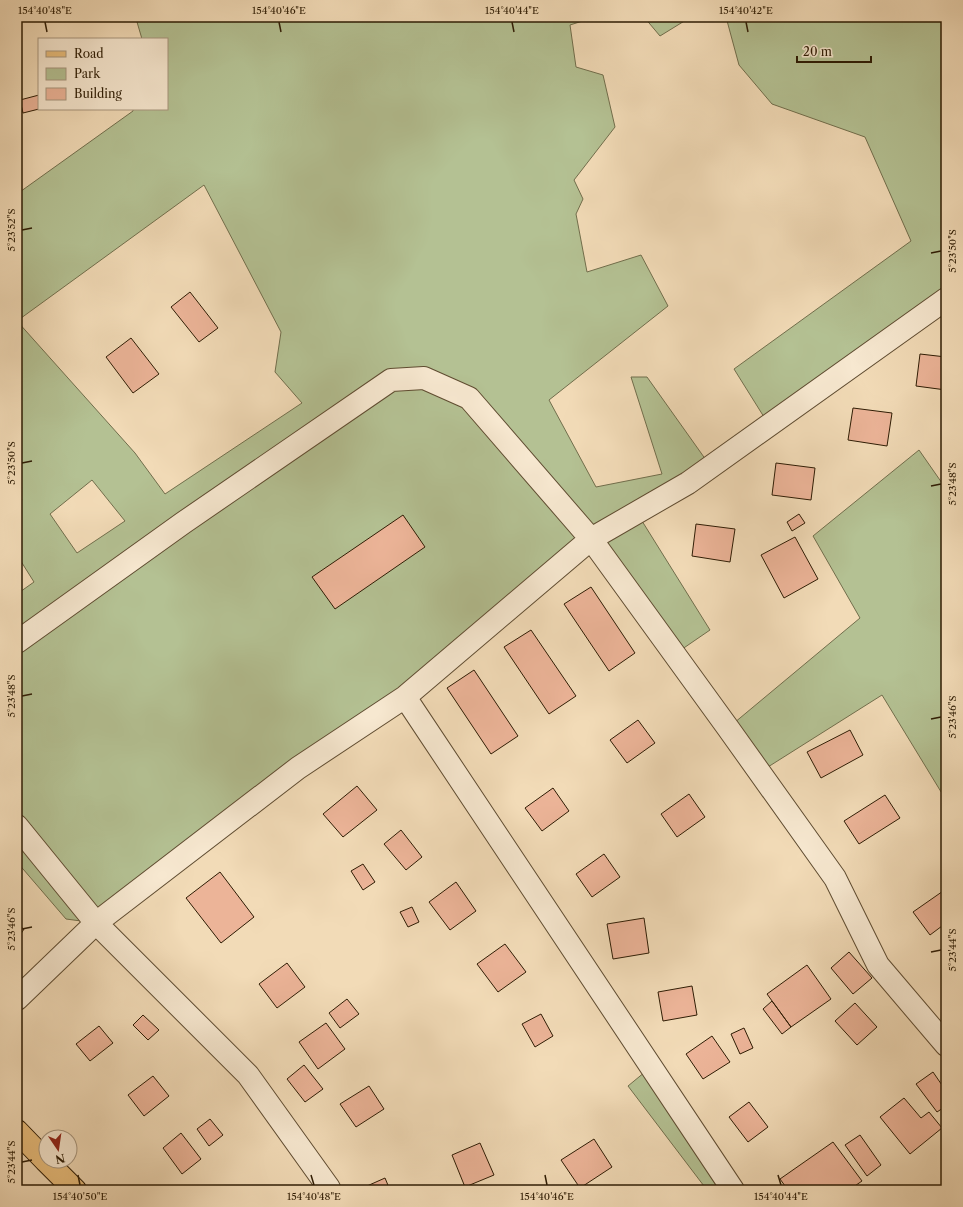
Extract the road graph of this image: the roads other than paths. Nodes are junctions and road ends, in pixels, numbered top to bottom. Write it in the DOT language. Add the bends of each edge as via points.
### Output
graph roads {
  1 [pos="946,299"];
  2 [pos="591,539"];
  3 [pos="17,642"];
  4 [pos="405,698"];
  5 [pos="17,826"];
  6 [pos="96,923"];
  7 [pos="17,999"];
  8 [pos="946,1045"];
  9 [pos="17,1132"];
  10 [pos="38,1153"];
  11 [pos="54,1169"];
  12 [pos="329,1188"];
  13 [pos="75,1190"];
  14 [pos="733,1190"];
  1 -- 2 [label="street" via="688,483"];
  2 -- 3 [label="street" via="469,398 424,378 391,380 183,523"];
  2 -- 4 [label="street"];
  2 -- 8 [label="street" via="835,878 878,965"];
  4 -- 6 [label="street" via="298,768"];
  4 -- 14 [label="street"];
  5 -- 6 [label="street"];
  6 -- 7 [label="street"];
  6 -- 12 [label="street" via="248,1075"];
  9 -- 10 [label="main road"];
  11 -- 13 [label="main road"];
}
